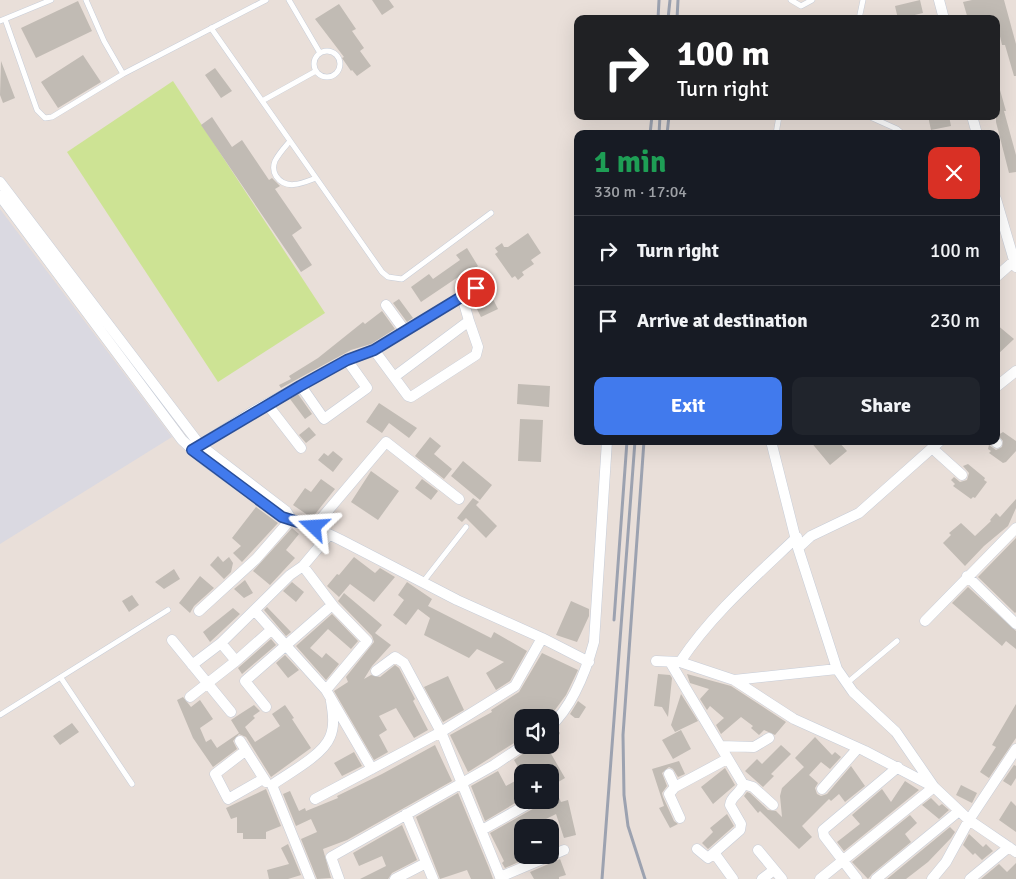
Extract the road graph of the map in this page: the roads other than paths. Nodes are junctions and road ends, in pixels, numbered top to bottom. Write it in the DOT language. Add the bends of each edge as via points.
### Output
graph roads {
  1 [pos="51,0"];
  2 [pos="86,0"];
  3 [pos="266,0"];
  4 [pos="289,0"];
  5 [pos="791,0"];
  6 [pos="812,0"];
  7 [pos="863,0"];
  8 [pos="939,0"];
  9 [pos="860,15"];
  10 [pos="943,15"];
  11 [pos="2,20"];
  12 [pos="211,28"];
  13 [pos="320,53"];
  14 [pos="316,71"];
  15 [pos="123,74"];
  16 [pos="262,101"];
  17 [pos="877,120"];
  18 [pos="898,130"];
  19 [pos="290,141"];
  20 [pos="316,178"];
  21 [pos="0,182"];
  22 [pos="0,196"];
  23 [pos="491,213"];
  24 [pos="1000,213"];
  25 [pos="56,264"];
  26 [pos="1015,264"];
  27 [pos="1000,275"];
  28 [pos="476,288"];
  29 [pos="462,296"];
  30 [pos="386,305"];
  31 [pos="469,321"];
  32 [pos="406,330"];
  33 [pos="374,350"];
  34 [pos="347,360"];
  35 [pos="1016,371"];
  36 [pos="394,377"];
  37 [pos="1000,384"];
  38 [pos="300,386"];
  39 [pos="267,404"];
  40 [pos="607,445"];
  41 [pos="772,445"];
  42 [pos="936,445"];
  43 [pos="196,448"];
  44 [pos="301,448"];
  45 [pos="962,475"];
  46 [pos="459,499"];
  47 [pos="291,519"];
  48 [pos="314,527"];
  49 [pos="466,527"];
  50 [pos="1016,528"];
  51 [pos="329,535"];
  52 [pos="797,537"];
  53 [pos="798,548"];
  54 [pos="303,566"];
  55 [pos="968,576"];
  56 [pos="423,582"];
  57 [pos="332,605"];
  58 [pos="168,610"];
  59 [pos="255,611"];
  60 [pos="199,612"];
  61 [pos="925,621"];
  62 [pos="1015,621"];
  63 [pos="272,630"];
  64 [pos="542,638"];
  65 [pos="172,640"];
  66 [pos="897,641"];
  67 [pos="221,643"];
  68 [pos="286,646"];
  69 [pos="236,661"];
  70 [pos="656,661"];
  71 [pos="589,662"];
  72 [pos="675,662"];
  73 [pos="192,665"];
  74 [pos="837,669"];
  75 [pos="376,671"];
  76 [pos="61,678"];
  77 [pos="734,680"];
  78 [pos="846,683"];
  79 [pos="208,685"];
  80 [pos="326,690"];
  81 [pos="190,697"];
  82 [pos="331,702"];
  83 [pos="266,707"];
  84 [pos="230,712"];
  85 [pos="0,715"];
  86 [pos="559,715"];
  87 [pos="441,732"];
  88 [pos="769,738"];
  89 [pos="240,741"];
  90 [pos="721,746"];
  91 [pos="858,748"];
  92 [pos="1016,748"];
  93 [pos="245,750"];
  94 [pos="514,752"];
  95 [pos="727,759"];
  96 [pos="1013,761"];
  97 [pos="898,767"];
  98 [pos="372,769"];
  99 [pos="669,774"];
  100 [pos="263,779"];
  101 [pos="463,782"];
  102 [pos="132,784"];
  103 [pos="272,784"];
  104 [pos="743,784"];
  105 [pos="675,787"];
  106 [pos="934,787"];
  107 [pos="822,789"];
  108 [pos="315,799"];
  109 [pos="773,805"];
  110 [pos="519,809"];
  111 [pos="959,811"];
  112 [pos="406,814"];
  113 [pos="680,818"];
  114 [pos="969,820"];
  115 [pos="482,830"];
  116 [pos="697,849"];
  117 [pos="1012,849"];
  118 [pos="564,850"];
  119 [pos="758,850"];
  120 [pos="715,854"];
  121 [pos="844,862"];
  122 [pos="426,863"];
  123 [pos="774,870"];
  124 [pos="307,878"];
  125 [pos="500,878"];
  126 [pos="339,879"];
  127 [pos="395,879"];
  128 [pos="433,879"];
  129 [pos="734,879"];
  130 [pos="762,879"];
  131 [pos="782,879"];
  132 [pos="820,879"];
  133 [pos="857,879"];
  134 [pos="876,879"];
  135 [pos="932,879"];
  136 [pos="970,879"];
  1 -- 11 [label="lane"];
  2 -- 15 [label="lane"];
  3 -- 12 [label="lane"];
  4 -- 13 [label="lane"];
  5 -- 6 [label="lane" via="801,6"];
  7 -- 9 [label="lane"];
  8 -- 10 [label="street"];
  11 -- 15 [label="lane" via="37,110 45,118 52,117"];
  12 -- 15 [label="lane"];
  12 -- 16 [label="lane"];
  13 -- 14 [label="lane" via="314,63"];
  13 -- 14 [label="lane" via="336,54 340,66 330,77"];
  14 -- 16 [label="lane"];
  16 -- 19 [label="lane"];
  17 -- 18 [label="lane"];
  19 -- 20 [label="lane"];
  19 -- 20 [label="lane" via="275,161 273,169 277,177 290,185"];
  20 -- 23 [label="lane" via="382,272 396,280 402,279"];
  21 -- 25 [label="street"];
  22 -- 25 [label="street"];
  24 -- 26 [label="street"];
  25 -- 43 [label="street"];
  26 -- 27 [label="street"];
  28 -- 29 [label="street"];
  29 -- 31 [label="street"];
  29 -- 32 [label="street"];
  30 -- 32 [label="street"];
  31 -- 36 [label="street"];
  31 -- 36 [label="street" via="478,347 476,355 411,396"];
  32 -- 33 [label="street"];
  33 -- 34 [label="street"];
  33 -- 36 [label="street"];
  34 -- 38 [label="street"];
  34 -- 38 [label="street" via="367,388 324,418"];
  35 -- 37 [label="street"];
  38 -- 39 [label="street"];
  39 -- 43 [label="street"];
  39 -- 44 [label="street"];
  40 -- 71 [label="street" via="594,642"];
  41 -- 52 [label="street"];
  42 -- 45 [label="street"];
  42 -- 53 [label="street" via="859,513 810,536"];
  43 -- 47 [label="street" via="286,511"];
  46 -- 48 [label="street" via="386,442"];
  47 -- 48 [label="street"];
  47 -- 60 [label="street" via="256,559"];
  48 -- 51 [label="street"];
  49 -- 56 [label="lane"];
  50 -- 55 [label="street"];
  51 -- 54 [label="street"];
  51 -- 56 [label="street"];
  52 -- 53 [label="street"];
  52 -- 72 [label="street" via="714,618"];
  53 -- 74 [label="street"];
  54 -- 57 [label="street"];
  54 -- 59 [label="street"];
  55 -- 61 [label="street"];
  55 -- 62 [label="street"];
  56 -- 64 [label="street"];
  57 -- 68 [label="street"];
  57 -- 80 [label="street" via="367,641"];
  58 -- 76 [label="lane"];
  59 -- 63 [label="street"];
  59 -- 67 [label="street"];
  63 -- 68 [label="street"];
  63 -- 69 [label="street"];
  64 -- 71 [label="street"];
  64 -- 87 [label="street" via="515,686"];
  65 -- 73 [label="street"];
  66 -- 78 [label="lane"];
  67 -- 69 [label="street"];
  67 -- 73 [label="street"];
  68 -- 80 [label="street"];
  68 -- 83 [label="street" via="244,681"];
  69 -- 79 [label="street"];
  70 -- 72 [label="street"];
  71 -- 86 [label="street" via="571,700"];
  72 -- 77 [label="street"];
  72 -- 90 [label="street"];
  73 -- 79 [label="street"];
  74 -- 77 [label="street"];
  74 -- 78 [label="street"];
  75 -- 87 [label="street" via="395,657 404,663"];
  76 -- 85 [label="lane"];
  76 -- 102 [label="lane"];
  77 -- 91 [label="street" via="794,719"];
  78 -- 106 [label="street" via="896,732"];
  79 -- 81 [label="street"];
  79 -- 84 [label="street"];
  80 -- 82 [label="street"];
  82 -- 98 [label="street"];
  82 -- 103 [label="street" via="333,727 326,744"];
  87 -- 98 [label="street"];
  87 -- 101 [label="street"];
  88 -- 90 [label="street" via="754,747"];
  89 -- 93 [label="street"];
  90 -- 95 [label="street"];
  91 -- 97 [label="street"];
  91 -- 107 [label="street"];
  92 -- 96 [label="street"];
  93 -- 100 [label="street"];
  93 -- 100 [label="street" via="215,774 228,799"];
  94 -- 101 [label="street"];
  95 -- 104 [label="street"];
  95 -- 105 [label="street"];
  96 -- 114 [label="street"];
  97 -- 106 [label="street"];
  97 -- 121 [label="street" via="823,830"];
  98 -- 108 [label="street"];
  99 -- 105 [label="street"];
  100 -- 103 [label="street"];
  101 -- 112 [label="street"];
  101 -- 115 [label="street"];
  103 -- 124 [label="street"];
  104 -- 109 [label="street" via="753,787"];
  104 -- 120 [label="street" via="731,799 730,806 742,827"];
  105 -- 113 [label="street" via="670,794"];
  106 -- 111 [label="street"];
  106 -- 121 [label="street"];
  110 -- 115 [label="street"];
  111 -- 114 [label="street"];
  111 -- 134 [label="street"];
  112 -- 122 [label="street"];
  112 -- 126 [label="street" via="331,857"];
  114 -- 117 [label="street"];
  114 -- 135 [label="street" via="946,862"];
  115 -- 125 [label="street"];
  116 -- 120 [label="street" via="708,858"];
  117 -- 136 [label="street"];
  118 -- 125 [label="street"];
  119 -- 123 [label="street"];
  120 -- 129 [label="street"];
  121 -- 132 [label="street"];
  121 -- 133 [label="street"];
  122 -- 127 [label="street"];
  122 -- 128 [label="street"];
  123 -- 130 [label="street"];
  123 -- 131 [label="street"];
}
